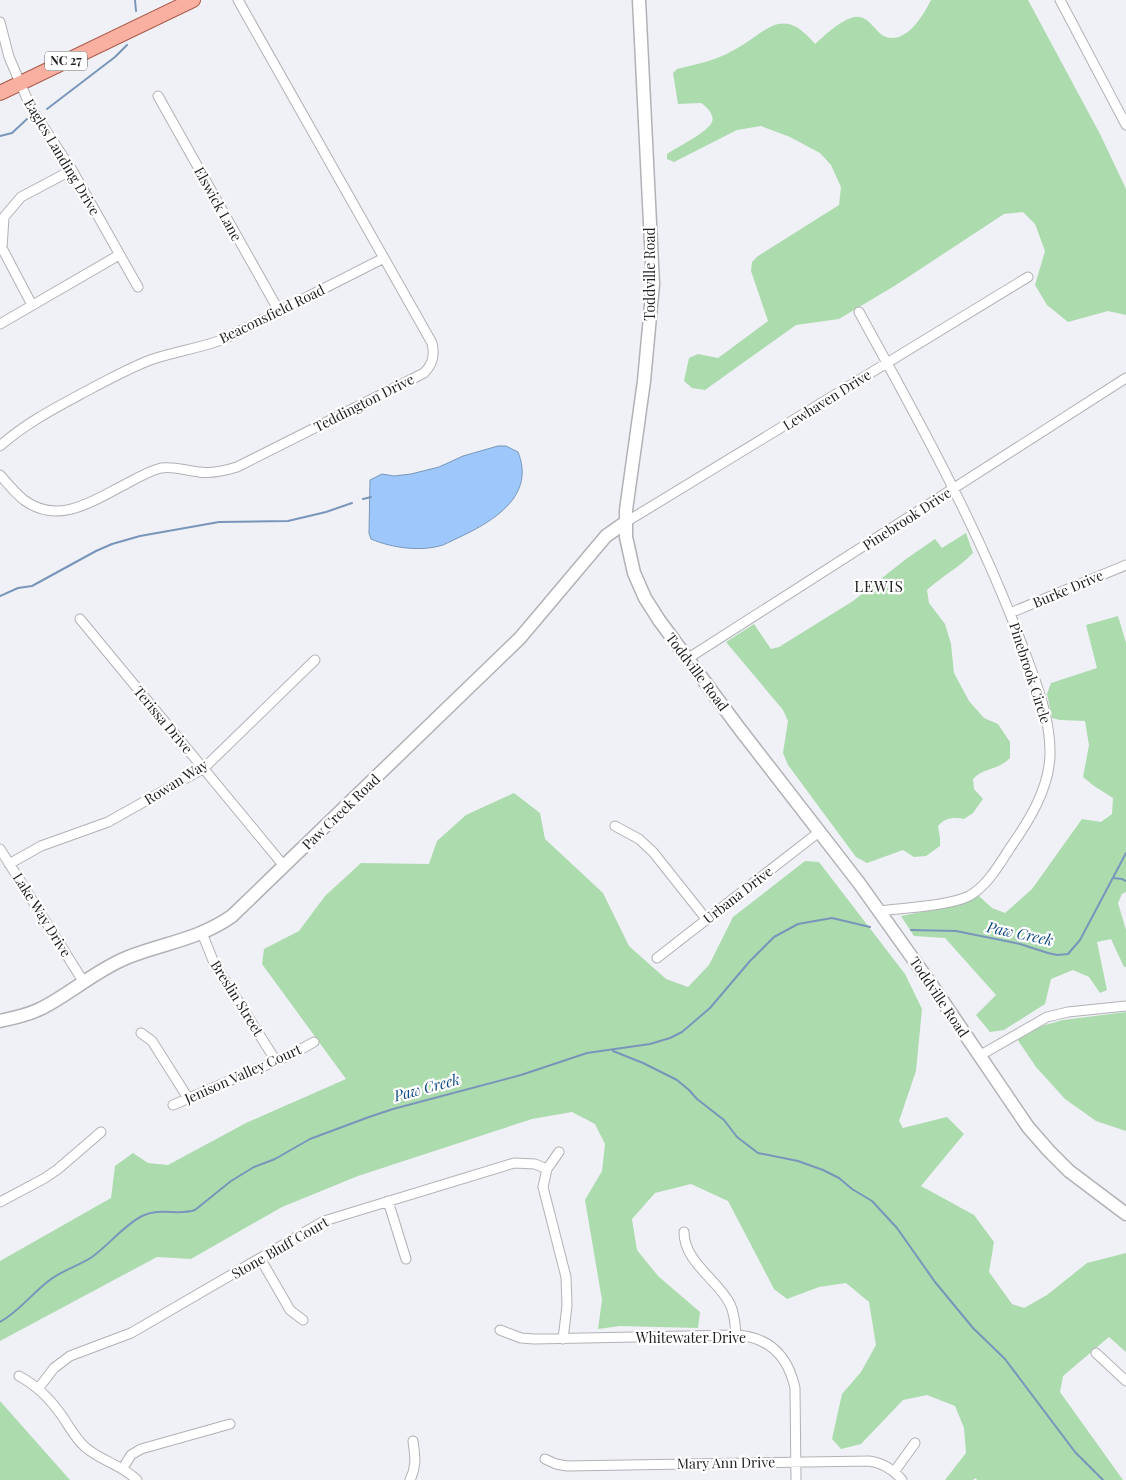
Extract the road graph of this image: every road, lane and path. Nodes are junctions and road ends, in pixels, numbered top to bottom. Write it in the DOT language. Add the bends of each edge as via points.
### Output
graph roads {
  1 [pos="193,0"];
  2 [pos="238,0"];
  3 [pos="639,0"];
  4 [pos="1060,0"];
  5 [pos="0,22"];
  6 [pos="21,83"];
  7 [pos="0,93"];
  8 [pos="158,96"];
  9 [pos="1126,125"];
  10 [pos="72,170"];
  11 [pos="119,255"];
  12 [pos="384,258"];
  13 [pos="1028,277"];
  14 [pos="138,286"];
  15 [pos="32,305"];
  16 [pos="279,311"];
  17 [pos="859,312"];
  18 [pos="0,324"];
  19 [pos="887,363"];
  20 [pos="1126,378"];
  21 [pos="0,446"];
  22 [pos="0,475"];
  23 [pos="953,489"];
  24 [pos="626,522"];
  25 [pos="1126,565"];
  26 [pos="1010,613"];
  27 [pos="80,620"];
  28 [pos="687,659"];
  29 [pos="315,660"];
  30 [pos="204,768"];
  31 [pos="614,826"];
  32 [pos="819,832"];
  33 [pos="0,849"];
  34 [pos="9,864"];
  35 [pos="284,866"];
  36 [pos="879,911"];
  37 [pos="707,920"];
  38 [pos="202,933"];
  39 [pos="657,958"];
  40 [pos="83,981"];
  41 [pos="1126,1006"];
  42 [pos="0,1021"];
  43 [pos="141,1032"];
  44 [pos="314,1042"];
  45 [pos="979,1056"];
  46 [pos="276,1061"];
  47 [pos="188,1098"];
  48 [pos="172,1105"];
  49 [pos="101,1132"];
  50 [pos="559,1152"];
  51 [pos="547,1169"];
  52 [pos="388,1201"];
  53 [pos="0,1202"];
  54 [pos="1126,1214"];
  55 [pos="684,1232"];
  56 [pos="260,1258"];
  57 [pos="406,1259"];
  58 [pos="303,1320"];
  59 [pos="500,1330"];
  60 [pos="736,1336"];
  61 [pos="563,1339"];
  62 [pos="1096,1353"];
  63 [pos="19,1376"];
  64 [pos="1126,1381"];
  65 [pos="38,1389"];
  66 [pos="230,1424"];
  67 [pos="413,1441"];
  68 [pos="915,1443"];
  69 [pos="545,1459"];
  70 [pos="796,1462"];
  71 [pos="122,1468"];
  72 [pos="894,1472"];
  73 [pos="137,1480"];
  74 [pos="410,1480"];
  75 [pos="796,1480"];
  76 [pos="902,1480"];
  1 -- 6 [label="main road, NC 27"];
  2 -- 12 [label="street, Teddington Drive"];
  3 -- 24 [label="street, Toddville Road" via="653,284 647,362"];
  4 -- 9 [label="street"];
  5 -- 6 [label="street, Eagles Landing Drive" via="9,56"];
  6 -- 7 [label="main road, NC 27"];
  6 -- 10 [label="street, Eagles Landing Drive" via="31,108"];
  8 -- 16 [label="street, Elswick Lane"];
  10 -- 11 [label="street, Eagles Landing Drive"];
  10 -- 15 [label="street" via="21,197 4,217 2,248"];
  11 -- 14 [label="street, Eagles Landing Drive"];
  11 -- 15 [label="street"];
  12 -- 16 [label="street, Beaconsfield Road"];
  12 -- 22 [label="street, Teddington Drive" via="433,347 432,362 424,373 237,467 209,473 162,468 72,510 56,512 31,505"];
  13 -- 19 [label="street, Lewhaven Drive"];
  15 -- 18 [label="street"];
  16 -- 21 [label="street, Beaconsfield Road" via="214,343 132,368 29,422"];
  17 -- 19 [label="street, Pinebrook Circle"];
  19 -- 23 [label="street, Pinebrook Circle"];
  19 -- 24 [label="street, Lewhaven Drive"];
  20 -- 23 [label="street, Pinebrook Drive"];
  23 -- 26 [label="street, Pinebrook Circle"];
  23 -- 28 [label="street, Pinebrook Drive"];
  24 -- 28 [label="street, Toddville Road" via="629,555 641,590"];
  24 -- 35 [label="street, Paw Creek Road" via="606,536 520,638"];
  25 -- 26 [label="street, Burke Drive"];
  26 -- 36 [label="street, Pinebrook Circle" via="1048,727 1050,757 1038,800 1016,840 974,893 961,899"];
  27 -- 30 [label="street, Terissa Drive"];
  28 -- 32 [label="street, Toddville Road"];
  29 -- 30 [label="street, Rowan Way"];
  30 -- 34 [label="street, Rowan Way" via="108,822 41,846"];
  30 -- 35 [label="street, Terissa Drive"];
  31 -- 37 [label="street" via="639,839 654,852"];
  32 -- 36 [label="street, Toddville Road"];
  32 -- 37 [label="street, Urbana Drive"];
  33 -- 34 [label="street, Lake Way Drive"];
  34 -- 40 [label="street, Lake Way Drive"];
  35 -- 38 [label="street, Paw Creek Road" via="232,916"];
  36 -- 45 [label="street, Toddville Road"];
  37 -- 39 [label="street, Urbana Drive"];
  38 -- 40 [label="street, Paw Creek Road" via="128,958"];
  38 -- 46 [label="street, Breslin Street" via="214,963"];
  40 -- 42 [label="street, Paw Creek Road" via="40,1009"];
  41 -- 45 [label="street" via="1047,1017"];
  43 -- 47 [label="street" via="152,1041"];
  44 -- 46 [label="street, Jenison Valley Court"];
  45 -- 54 [label="street, Toddville Road" via="1049,1152 1088,1187"];
  46 -- 47 [label="street, Jenison Valley Court"];
  47 -- 48 [label="street, Jenison Valley Court"];
  49 -- 53 [label="street" via="52,1173"];
  50 -- 51 [label="street"];
  51 -- 52 [label="street, Stone Bluff Court" via="535,1164 514,1164"];
  51 -- 61 [label="street" via="544,1197 557,1239 566,1287"];
  52 -- 56 [label="street, Stone Bluff Court" via="324,1221"];
  52 -- 57 [label="street"];
  55 -- 60 [label="street" via="692,1257 730,1303"];
  56 -- 58 [label="street" via="290,1310"];
  56 -- 65 [label="street, Stone Bluff Court" via="131,1333 70,1356 54,1368"];
  59 -- 61 [label="street, Whitewater Drive" via="521,1338"];
  60 -- 61 [label="street, Whitewater Drive"];
  60 -- 70 [label="street, Whitewater Drive" via="762,1341 788,1366 795,1388"];
  62 -- 64 [label="street"];
  63 -- 65 [label="street"];
  65 -- 71 [label="street" via="83,1445"];
  66 -- 71 [label="street" via="141,1449 131,1455"];
  67 -- 74 [label="street" via="416,1460"];
  68 -- 72 [label="street"];
  69 -- 70 [label="street, Mary Ann Drive" via="567,1466"];
  70 -- 72 [label="street, Mary Ann Drive" via="869,1461"];
  70 -- 75 [label="street, Whitewater Drive"];
  71 -- 73 [label="street"];
  72 -- 76 [label="street, Mary Ann Drive"];
}
